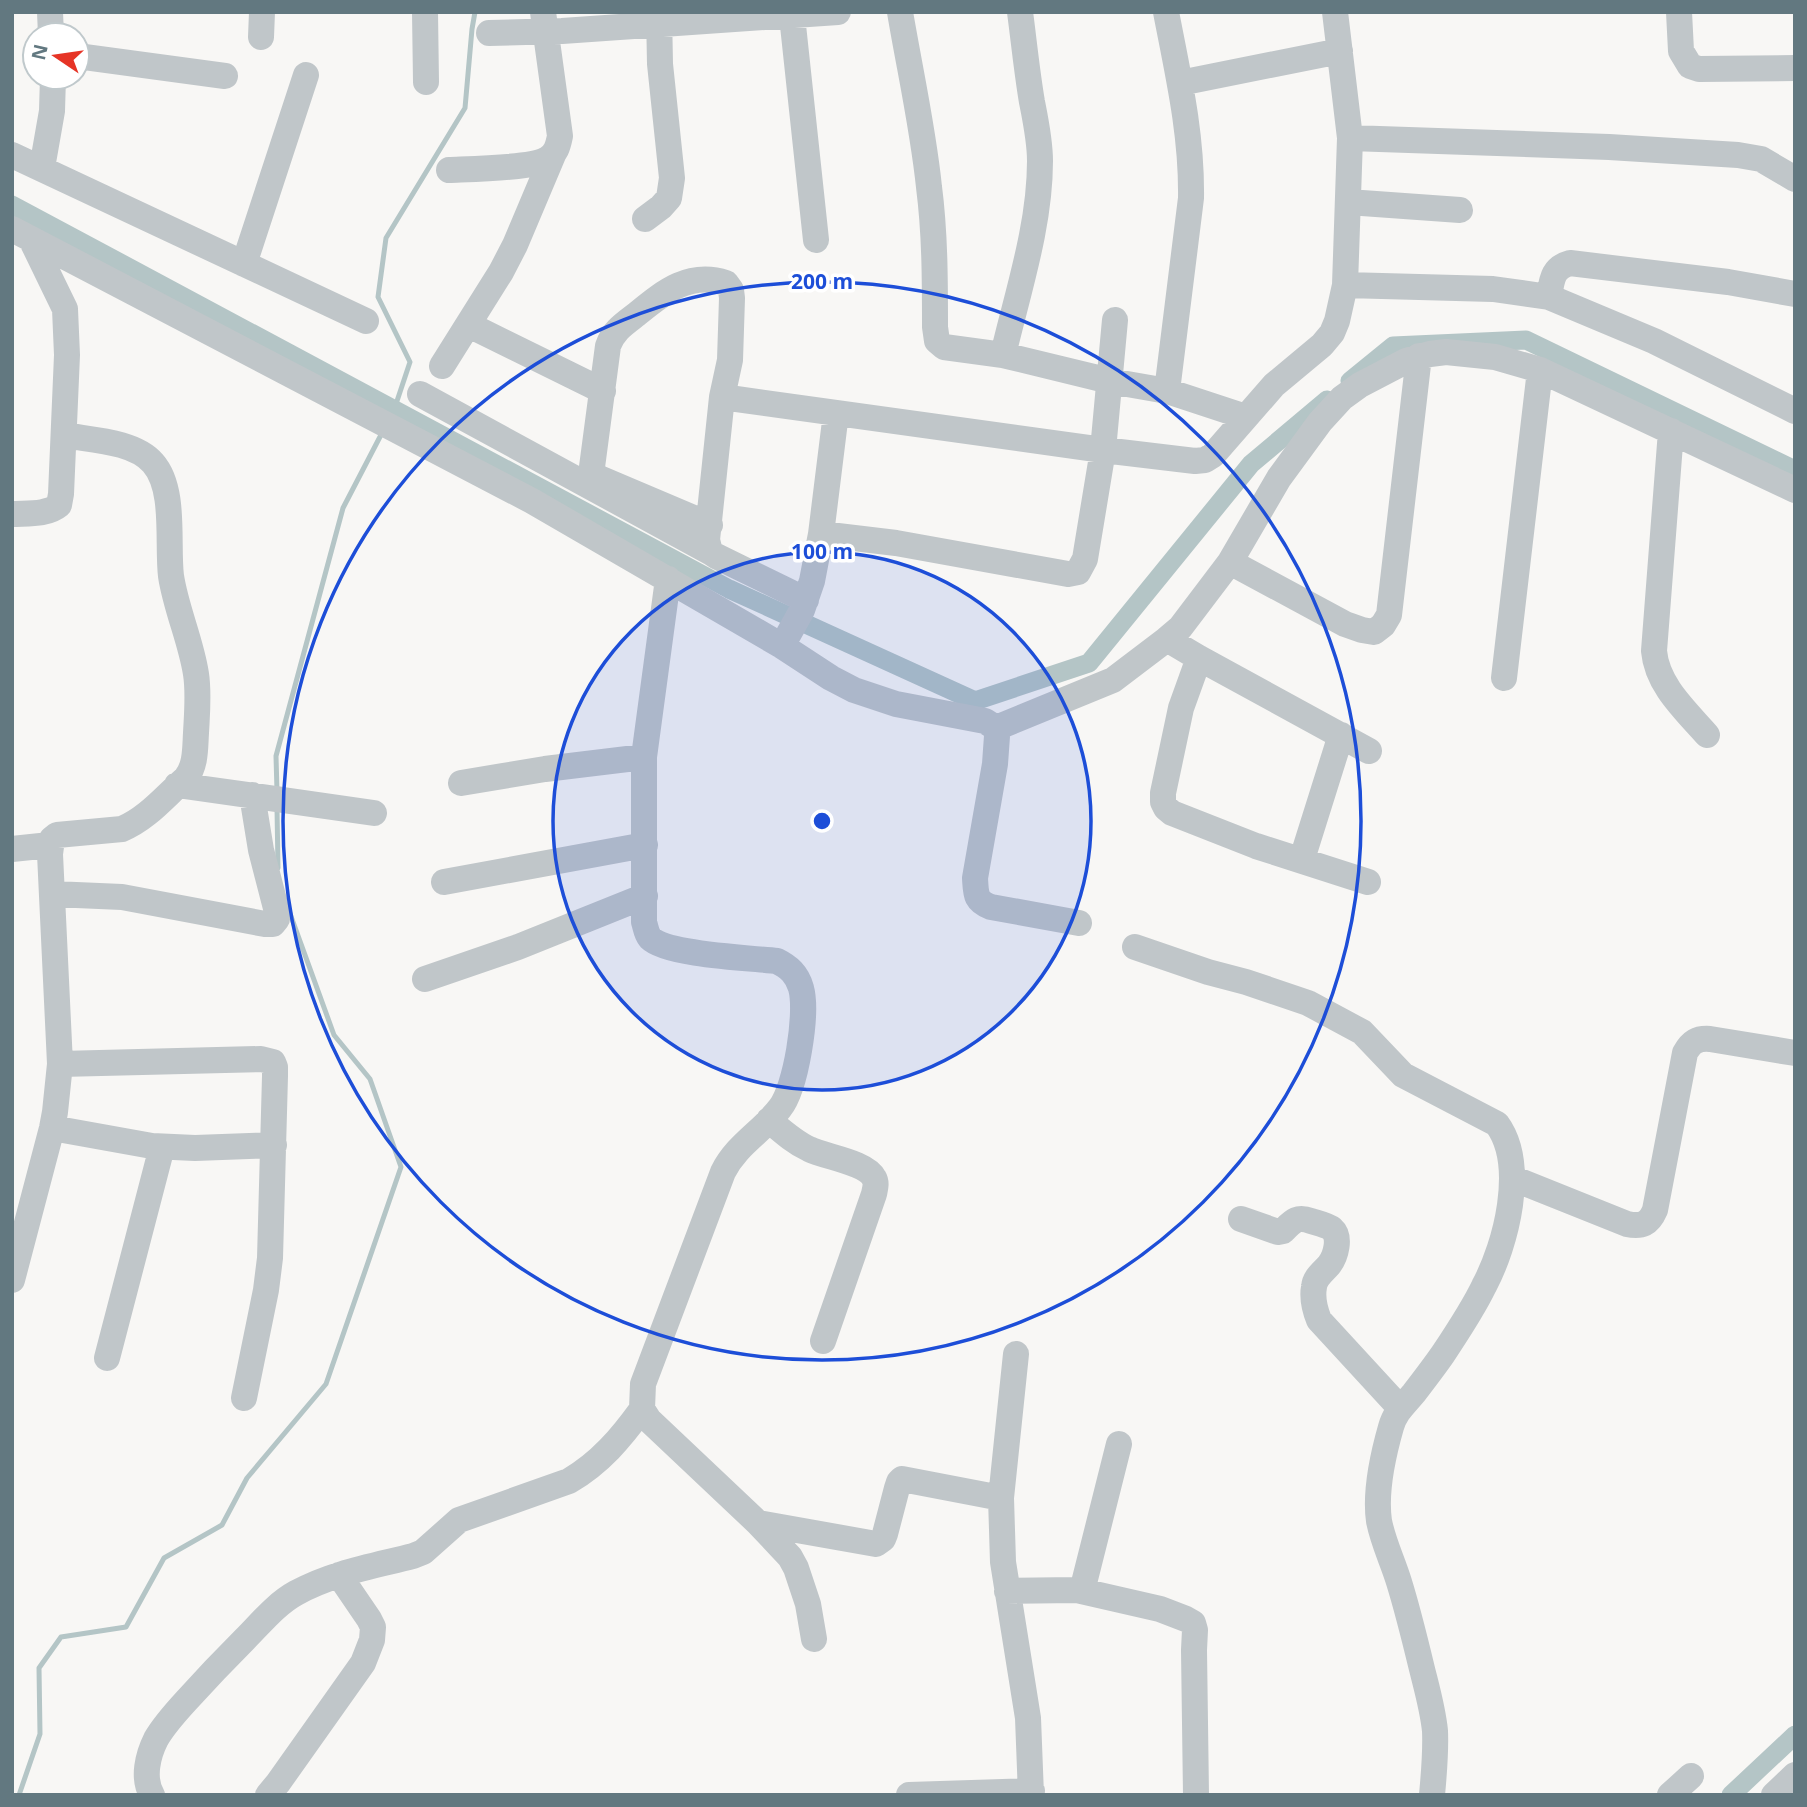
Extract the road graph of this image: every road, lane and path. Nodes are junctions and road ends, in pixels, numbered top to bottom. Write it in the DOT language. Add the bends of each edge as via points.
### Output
graph roads {
  1 [pos="425,12"];
  2 [pos="838,12"];
  3 [pos="900,12"];
  4 [pos="1020,12"];
  5 [pos="1166,12"];
  6 [pos="1335,12"];
  7 [pos="1679,12"];
  8 [pos="778,15"];
  9 [pos="660,18"];
  10 [pos="544,22"];
  11 [pos="489,33"];
  12 [pos="1340,51"];
  13 [pos="91,59"];
  14 [pos="1795,68"];
  15 [pos="306,75"];
  16 [pos="225,76"];
  17 [pos="426,82"];
  18 [pos="1180,83"];
  19 [pos="53,91"];
  20 [pos="1350,138"];
  21 [pos="12,155"];
  22 [pos="553,155"];
  23 [pos="42,168"];
  24 [pos="449,170"];
  25 [pos="1795,179"];
  26 [pos="1348,202"];
  27 [pos="1460,210"];
  28 [pos="645,219"];
  29 [pos="22,234"];
  30 [pos="816,240"];
  31 [pos="244,264"];
  32 [pos="1345,285"];
  33 [pos="1795,294"];
  34 [pos="1549,297"];
  35 [pos="1115,320"];
  36 [pos="366,321"];
  37 [pos="468,325"];
  38 [pos="1003,355"];
  39 [pos="1419,356"];
  40 [pos="442,366"];
  41 [pos="1540,370"];
  42 [pos="1110,381"];
  43 [pos="603,391"];
  44 [pos="1167,391"];
  45 [pos="420,394"];
  46 [pos="722,397"];
  47 [pos="1795,411"];
  48 [pos="836,413"];
  49 [pos="1246,417"];
  50 [pos="1671,431"];
  51 [pos="64,435"];
  52 [pos="1104,450"];
  53 [pos="1795,489"];
  54 [pos="12,514"];
  55 [pos="710,525"];
  56 [pos="821,534"];
  57 [pos="710,552"];
  58 [pos="1230,562"];
  59 [pos="668,579"];
  60 [pos="804,605"];
  61 [pos="1167,639"];
  62 [pos="785,640"];
  63 [pos="1199,658"];
  64 [pos="1504,678"];
  65 [pos="996,728"];
  66 [pos="1707,735"];
  67 [pos="1341,736"];
  68 [pos="1369,751"];
  69 [pos="644,757"];
  70 [pos="461,783"];
  71 [pos="177,785"];
  72 [pos="267,797"];
  73 [pos="374,813"];
  74 [pos="50,845"];
  75 [pos="645,845"];
  76 [pos="12,849"];
  77 [pos="1302,859"];
  78 [pos="444,882"];
  79 [pos="1368,882"];
  80 [pos="52,894"];
  81 [pos="645,895"];
  82 [pos="1079,923"];
  83 [pos="1135,947"];
  84 [pos="425,979"];
  85 [pos="1795,1053"];
  86 [pos="60,1064"];
  87 [pos="769,1120"];
  88 [pos="52,1128"];
  89 [pos="274,1145"];
  90 [pos="162,1147"];
  91 [pos="1511,1178"];
  92 [pos="23,1197"];
  93 [pos="1241,1219"];
  94 [pos="12,1280"];
  95 [pos="823,1341"];
  96 [pos="1016,1354"];
  97 [pos="107,1357"];
  98 [pos="244,1398"];
  99 [pos="1400,1408"];
  100 [pos="642,1409"];
  101 [pos="1119,1444"];
  102 [pos="1001,1497"];
  103 [pos="758,1523"];
  104 [pos="339,1575"];
  105 [pos="1007,1591"];
  106 [pos="1082,1591"];
  107 [pos="814,1639"];
  108 [pos="1795,1775"];
  109 [pos="1691,1776"];
  110 [pos="280,1791"];
  111 [pos="1032,1793"];
  112 [pos="152,1795"];
  113 [pos="909,1795"];
  114 [pos="1196,1795"];
  115 [pos="1432,1795"];
  116 [pos="1670,1795"];
  117 [pos="1774,1795"];
  1 -- 17 [label="street"];
  2 -- 8 [label="street"];
  3 -- 38 [label="street" via="930,189 937,341 944,347"];
  4 -- 38 [label="street" via="1038,134 1039,187"];
  5 -- 18 [label="street"];
  6 -- 12 [label="street"];
  7 -- 14 [label="street" via="1681,51 1690,66"];
  8 -- 9 [label="street"];
  8 -- 30 [label="street"];
  9 -- 10 [label="street"];
  9 -- 28 [label="street" via="672,178 668,198"];
  10 -- 11 [label="street"];
  10 -- 22 [label="street" via="560,136"];
  12 -- 18 [label="street"];
  12 -- 20 [label="street"];
  13 -- 16 [label="street"];
  15 -- 31 [label="street"];
  18 -- 44 [label="street" via="1190,145 1191,198"];
  19 -- 23 [label="street"];
  20 -- 25 [label="street" via="1738,155 1760,159"];
  20 -- 26 [label="street"];
  21 -- 23 [label="street"];
  22 -- 24 [label="street" via="538,164"];
  22 -- 37 [label="street" via="515,245"];
  23 -- 31 [label="street"];
  26 -- 27 [label="street"];
  26 -- 32 [label="street"];
  29 -- 51 [label="street" via="65,309"];
  29 -- 59 [label="street" via="532,501"];
  31 -- 36 [label="street"];
  32 -- 34 [label="street" via="1493,289"];
  32 -- 49 [label="street" via="1332,333"];
  33 -- 34 [label="street" via="1570,262 1555,271"];
  34 -- 47 [label="street" via="1654,341"];
  35 -- 42 [label="street"];
  37 -- 40 [label="street"];
  37 -- 43 [label="street"];
  38 -- 42 [label="street"];
  39 -- 41 [label="street" via="1446,352 1485,356"];
  39 -- 58 [label="street" via="1342,398 1279,478"];
  39 -- 58 [label="street" via="1389,615 1384,625 1374,632 1345,624"];
  41 -- 50 [label="street"];
  41 -- 64 [label="street"];
  42 -- 44 [label="street"];
  42 -- 52 [label="street"];
  43 -- 46 [label="street" via="608,346 615,331 673,287 708,279 726,283 732,298 730,360"];
  43 -- 55 [label="street" via="593,473"];
  44 -- 49 [label="street"];
  45 -- 57 [label="street"];
  46 -- 48 [label="street"];
  46 -- 55 [label="street"];
  48 -- 52 [label="street"];
  48 -- 56 [label="street"];
  49 -- 52 [label="street" via="1205,460"];
  50 -- 53 [label="street"];
  50 -- 66 [label="street" via="1655,666 1669,691"];
  51 -- 54 [label="street" via="59,505 46,512"];
  51 -- 71 [label="street" via="131,447 155,464 162,478 172,577 197,684 194,760"];
  52 -- 56 [label="street" via="1085,559 1078,572"];
  55 -- 57 [label="street"];
  56 -- 60 [label="street"];
  57 -- 60 [label="street"];
  58 -- 61 [label="street"];
  59 -- 62 [label="street"];
  59 -- 69 [label="street"];
  60 -- 62 [label="street"];
  61 -- 63 [label="street"];
  61 -- 65 [label="street" via="1113,680"];
  62 -- 65 [label="street" via="831,678 854,690 896,704 985,721"];
  63 -- 67 [label="street"];
  63 -- 77 [label="street" via="1181,708 1163,793 1166,808 1256,846"];
  65 -- 82 [label="street" via="995,764 975,878 978,898 991,907"];
  67 -- 68 [label="street"];
  67 -- 77 [label="street"];
  69 -- 70 [label="street"];
  69 -- 75 [label="street"];
  71 -- 72 [label="street"];
  71 -- 74 [label="street" via="132,825 57,835"];
  72 -- 73 [label="street"];
  72 -- 80 [label="street" via="261,850 277,912 273,923 122,897"];
  74 -- 76 [label="street"];
  74 -- 80 [label="street"];
  75 -- 78 [label="street"];
  75 -- 81 [label="street"];
  77 -- 79 [label="street"];
  80 -- 86 [label="street"];
  81 -- 84 [label="street"];
  81 -- 87 [label="street" via="644,922 653,940 682,950 777,961 796,976 804,1005 792,1085"];
  83 -- 91 [label="street" via="1308,1003 1362,1032 1404,1075 1497,1124 1510,1152"];
  85 -- 91 [label="street" via="1701,1038 1689,1046 1655,1210 1643,1224 1627,1224"];
  86 -- 88 [label="street"];
  86 -- 89 [label="street" via="273,1062"];
  87 -- 95 [label="street" via="808,1149 863,1168 875,1179 874,1194"];
  87 -- 100 [label="street" via="740,1147 723,1172 643,1384"];
  88 -- 90 [label="street"];
  88 -- 92 [label="street"];
  89 -- 90 [label="street"];
  89 -- 98 [label="street" via="270,1258"];
  90 -- 97 [label="street"];
  91 -- 99 [label="street" via="1509,1214 1484,1288 1443,1355"];
  92 -- 94 [label="street"];
  93 -- 99 [label="street" via="1278,1232 1301,1218 1332,1229 1335,1254 1317,1278 1315,1310 1319,1320"];
  96 -- 102 [label="street"];
  99 -- 115 [label="street" via="1379,1485 1379,1521 1430,1700 1436,1755"];
  100 -- 103 [label="street"];
  100 -- 104 [label="street" via="621,1438 569,1481 459,1520 423,1552"];
  101 -- 106 [label="street"];
  102 -- 103 [label="street" via="902,1479 883,1539 876,1544"];
  102 -- 105 [label="street"];
  103 -- 107 [label="street" via="796,1568"];
  104 -- 110 [label="street" via="369,1619 372,1640 363,1663"];
  104 -- 112 [label="street" via="278,1606 167,1722 150,1755 146,1776"];
  105 -- 106 [label="street"];
  105 -- 111 [label="street" via="1028,1718"];
  106 -- 114 [label="street" via="1160,1609 1193,1623"];
  108 -- 117 [label="street"];
  109 -- 116 [label="street"];
  111 -- 113 [label="street"];
}
